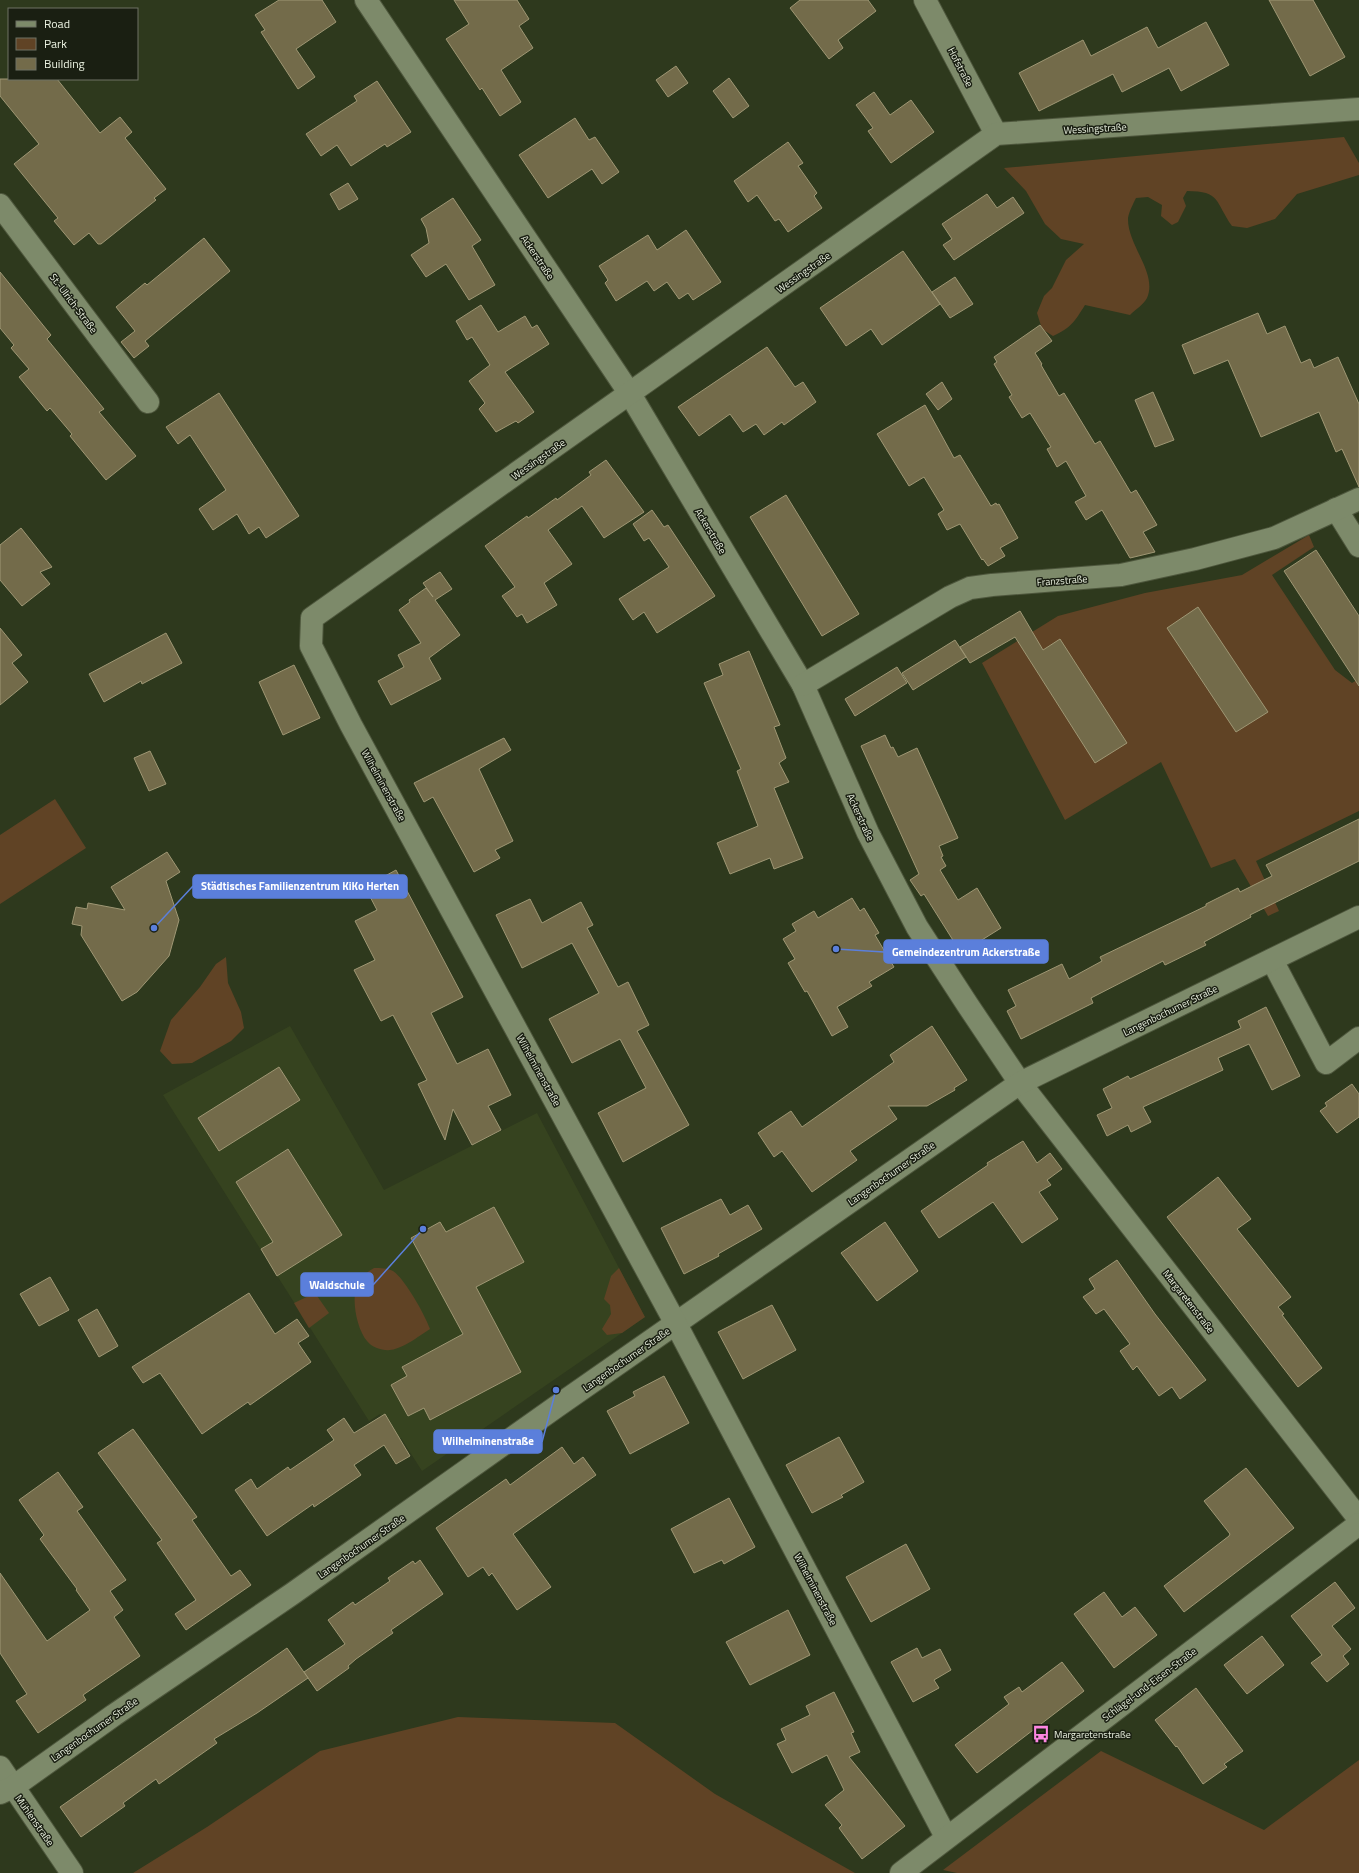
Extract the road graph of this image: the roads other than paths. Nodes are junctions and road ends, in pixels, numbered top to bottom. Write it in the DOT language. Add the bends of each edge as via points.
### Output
graph roads {
  1 [pos="366,0"];
  2 [pos="925,0"];
  3 [pos="1359,109"];
  4 [pos="996,134"];
  5 [pos="0,204"];
  6 [pos="630,394"];
  7 [pos="148,402"];
  8 [pos="1359,499"];
  9 [pos="1336,508"];
  10 [pos="1359,546"];
  11 [pos="312,618"];
  12 [pos="802,685"];
  13 [pos="1359,917"];
  14 [pos="1272,960"];
  15 [pos="1359,1038"];
  16 [pos="1020,1083"];
  17 [pos="676,1324"];
  18 [pos="1359,1519"];
  19 [pos="1359,1524"];
  20 [pos="0,1767"];
  21 [pos="6,1790"];
  22 [pos="946,1837"];
  23 [pos="72,1873"];
  24 [pos="901,1873"];
  1 -- 6 [label="street, Ackerstraße"];
  2 -- 4 [label="street, Hofstraße"];
  3 -- 4 [label="street, Wessingstraße"];
  4 -- 6 [label="street, Wessingstraße"];
  5 -- 7 [label="street, St.-Ulrich-Straße"];
  6 -- 11 [label="street, Wessingstraße"];
  6 -- 12 [label="street, Ackerstraße"];
  8 -- 9 [label="street, Franzstraße"];
  9 -- 10 [label="street"];
  9 -- 12 [label="street, Franzstraße" via="1274,538 1120,576 970,588 950,597"];
  11 -- 17 [label="street, Wilhelminenstraße" via="311,646 351,725"];
  12 -- 16 [label="street, Ackerstraße" via="868,833 917,927"];
  13 -- 14 [label="street, Langenbochumer Straße"];
  14 -- 15 [label="street" via="1326,1063"];
  14 -- 16 [label="street, Langenbochumer Straße"];
  16 -- 17 [label="street, Langenbochumer Straße"];
  16 -- 18 [label="street, Margaretenstraße"];
  17 -- 21 [label="street, Langenbochumer Straße" via="292,1594"];
  17 -- 22 [label="street, Wilhelminenstraße"];
  19 -- 22 [label="street, Schlägel-und-Eisen-Straße"];
  20 -- 21 [label="street, Mühlenstraße"];
  21 -- 23 [label="street, Mühlenstraße"];
  22 -- 24 [label="street, Schlägel-und-Eisen-Straße"];
}
